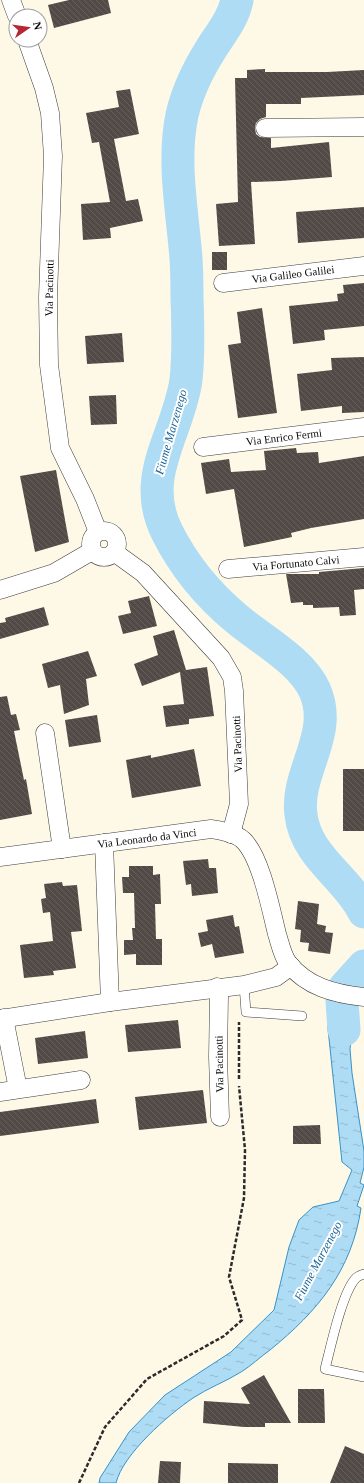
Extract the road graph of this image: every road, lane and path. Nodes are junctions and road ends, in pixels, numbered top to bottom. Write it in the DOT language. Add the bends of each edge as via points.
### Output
graph roads {
  1 [pos="30,48"];
  2 [pos="364,127"];
  3 [pos="265,128"];
  4 [pos="364,266"];
  5 [pos="223,283"];
  6 [pos="364,427"];
  7 [pos="203,447"];
  8 [pos="98,532"];
  9 [pos="92,551"];
  10 [pos="114,552"];
  11 [pos="364,557"];
  12 [pos="228,569"];
  13 [pos="0,590"];
  14 [pos="45,733"];
  15 [pos="231,834"];
  16 [pos="104,843"];
  17 [pos="62,849"];
  18 [pos="0,857"];
  19 [pos="291,966"];
  20 [pos="244,985"];
  21 [pos="218,987"];
  22 [pos="362,996"];
  23 [pos="110,1002"];
  24 [pos="302,1016"];
  25 [pos="2,1019"];
  26 [pos="239,1020"];
  27 [pos="81,1080"];
  28 [pos="18,1089"];
  29 [pos="0,1092"];
  30 [pos="220,1117"];
  31 [pos="364,1274"];
  32 [pos="364,1378"];
  33 [pos="79,1483"];
  1 -- 8 [label="street, Via Pacinotti" via="50,113 53,156 48,297 49,365 60,448"];
  2 -- 3 [label="street"];
  4 -- 5 [label="street, Via Galileo Galilei"];
  6 -- 7 [label="street, Via Enrico Fermi"];
  8 -- 9 [label="street" via="91,538"];
  8 -- 10 [label="street" via="103,530 112,533 117,542"];
  9 -- 10 [label="street" via="100,557"];
  9 -- 13 [label="street" via="54,573"];
  10 -- 15 [label="street, Via Pacinotti" via="143,573 221,658 232,677 239,804"];
  11 -- 12 [label="street, Via Fortunato Calvi"];
  14 -- 17 [label="street"];
  15 -- 16 [label="street, Via Leonardo da Vinci" via="211,829"];
  15 -- 19 [label="street" via="242,839 261,874 280,946"];
  16 -- 17 [label="street, Via Leonardo da Vinci"];
  16 -- 23 [label="street"];
  17 -- 18 [label="street, Via Leonardo da Vinci"];
  19 -- 20 [label="street" via="276,977"];
  19 -- 22 [label="street" via="322,989"];
  20 -- 21 [label="street"];
  20 -- 24 [label="lane" via="246,1012"];
  21 -- 23 [label="street"];
  21 -- 30 [label="street, Via Pacinotti"];
  23 -- 25 [label="street"];
  25 -- 28 [label="street"];
  26 -- 33 [label="path" via="238,1085 246,1150 244,1198 229,1277 242,1320 224,1336 147,1379 105,1427"];
  27 -- 28 [label="street"];
  28 -- 29 [label="street"];
  31 -- 32 [label="lane" via="356,1278 351,1286 336,1324 325,1369"];
}
